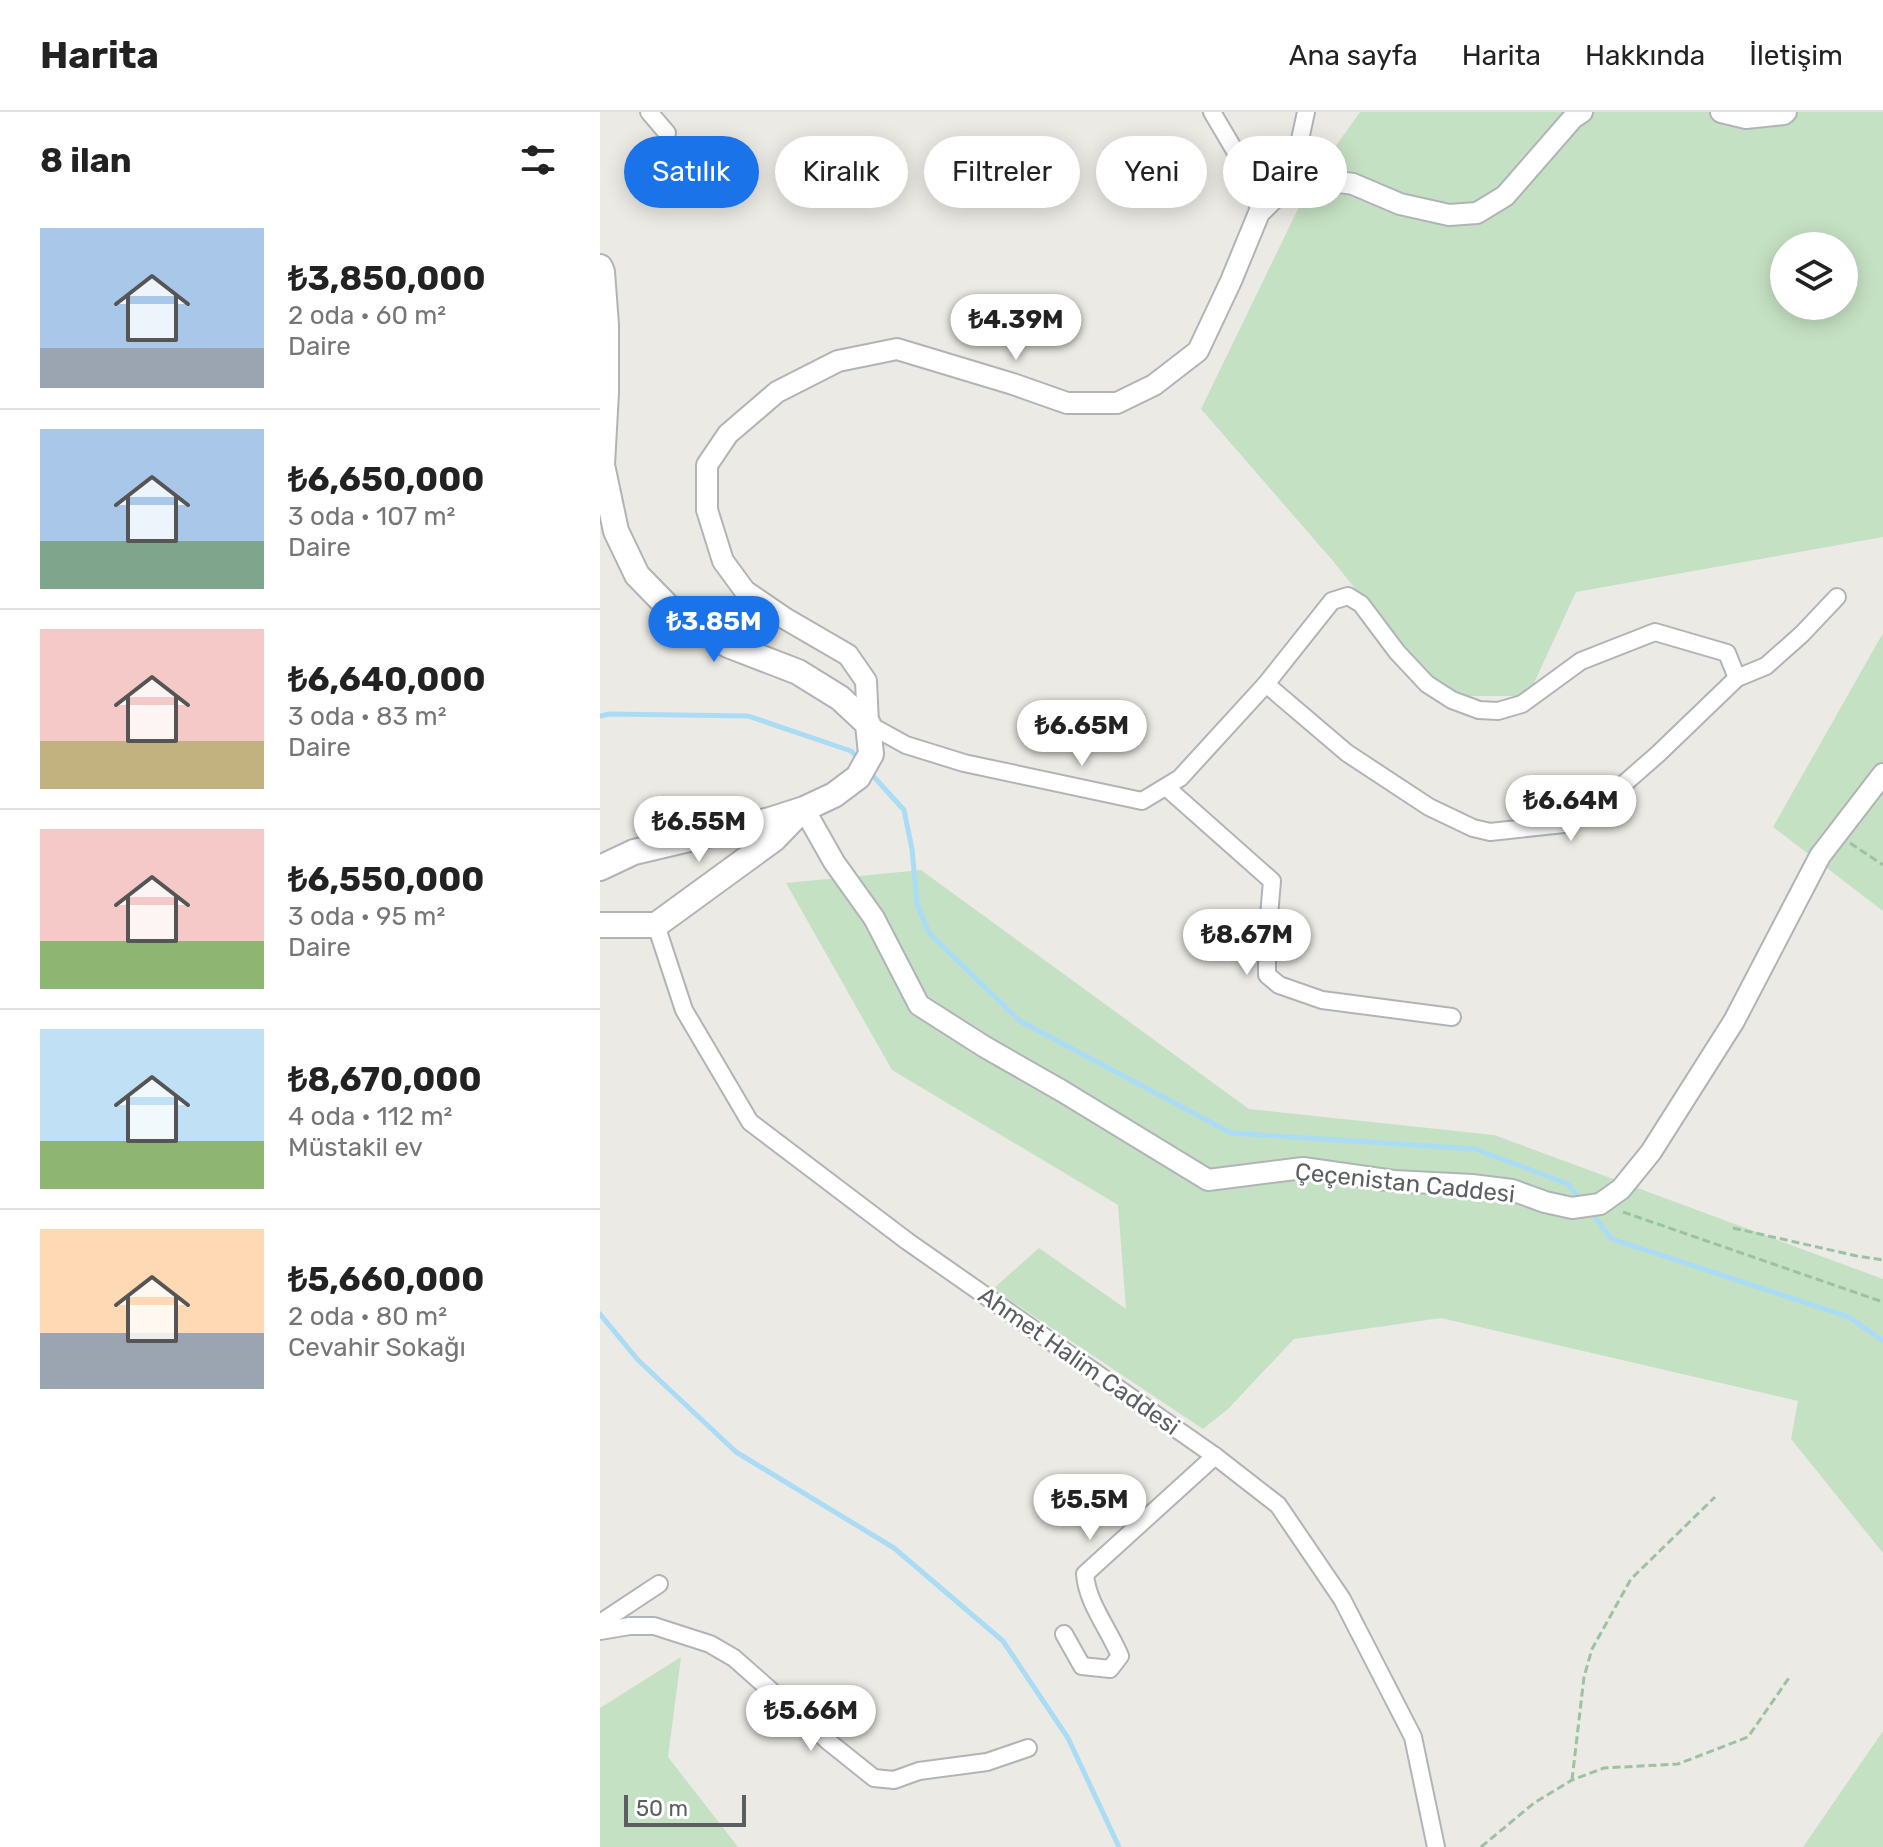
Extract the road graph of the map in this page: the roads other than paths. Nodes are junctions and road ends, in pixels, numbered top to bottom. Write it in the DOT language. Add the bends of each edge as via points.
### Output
graph roads {
  1 [pos="649,112"];
  2 [pos="1212,112"];
  3 [pos="1306,112"];
  4 [pos="1582,112"];
  5 [pos="1721,112"];
  6 [pos="1786,112"];
  7 [pos="667,133"];
  8 [pos="1301,136"];
  9 [pos="1347,183"];
  10 [pos="1264,208"];
  11 [pos="1259,213"];
  12 [pos="600,267"];
  13 [pos="1837,597"];
  14 [pos="1737,678"];
  15 [pos="1266,684"];
  16 [pos="868,724"];
  17 [pos="1883,774"];
  18 [pos="1166,787"];
  19 [pos="804,809"];
  20 [pos="600,868"];
  21 [pos="600,925"];
  22 [pos="656,925"];
  23 [pos="1452,1017"];
  24 [pos="1215,1456"];
  25 [pos="659,1584"];
  26 [pos="600,1623"];
  27 [pos="600,1631"];
  28 [pos="1064,1634"];
  29 [pos="1028,1748"];
  30 [pos="1436,1847"];
  1 -- 7 [label="street"];
  2 -- 11 [label="street" via="1255,185"];
  3 -- 8 [label="street"];
  4 -- 9 [label="street" via="1505,196 1477,213 1449,215 1400,204"];
  5 -- 6 [label="street" via="1746,118"];
  10 -- 11 [label="street"];
  11 -- 16 [label="street" via="1198,351 1154,385 1117,403 1067,403 897,349 838,361 777,392 728,434 707,465 707,510 723,561 745,591 848,655 866,681"];
  12 -- 16 [label="main road" via="606,325 602,465 616,531 637,575 674,613 728,645 798,672 840,698"];
  13 -- 14 [label="street" via="1766,666"];
  14 -- 15 [label="street" via="1594,810 1564,824 1490,832 1429,807 1347,753"];
  14 -- 15 [label="street" via="1727,653 1655,632 1581,661 1522,704 1479,710 1427,684 1361,604 1348,596 1332,601"];
  15 -- 18 [label="street"];
  16 -- 18 [label="street" via="906,745 964,763 1142,801"];
  16 -- 19 [label="main road" via="871,754 858,777"];
  17 -- 19 [label="street, Çeçenistan Caddesi" via="1820,856 1734,1021 1651,1152 1621,1189 1600,1204 1572,1208 1512,1190 1303,1168 1208,1180 919,1005 874,918"];
  18 -- 23 [label="street" via="1272,881 1267,975 1279,985 1322,1000"];
  19 -- 20 [label="main road" via="634,852"];
  19 -- 22 [label="main road" via="774,839"];
  21 -- 22 [label="main road"];
  22 -- 24 [label="street, Ahmet Halim Caddesi" via="684,1010 750,1122 907,1241"];
  24 -- 28 [label="street" via="1085,1574 1086,1591 1120,1656 1110,1669 1082,1666"];
  24 -- 30 [label="street, Ahmet Halim Caddesi" via="1278,1505 1342,1599 1413,1737"];
  25 -- 26 [label="street"];
  27 -- 29 [label="street" via="654,1626 710,1644 734,1658 874,1778 894,1780 919,1771 987,1762"];
}
